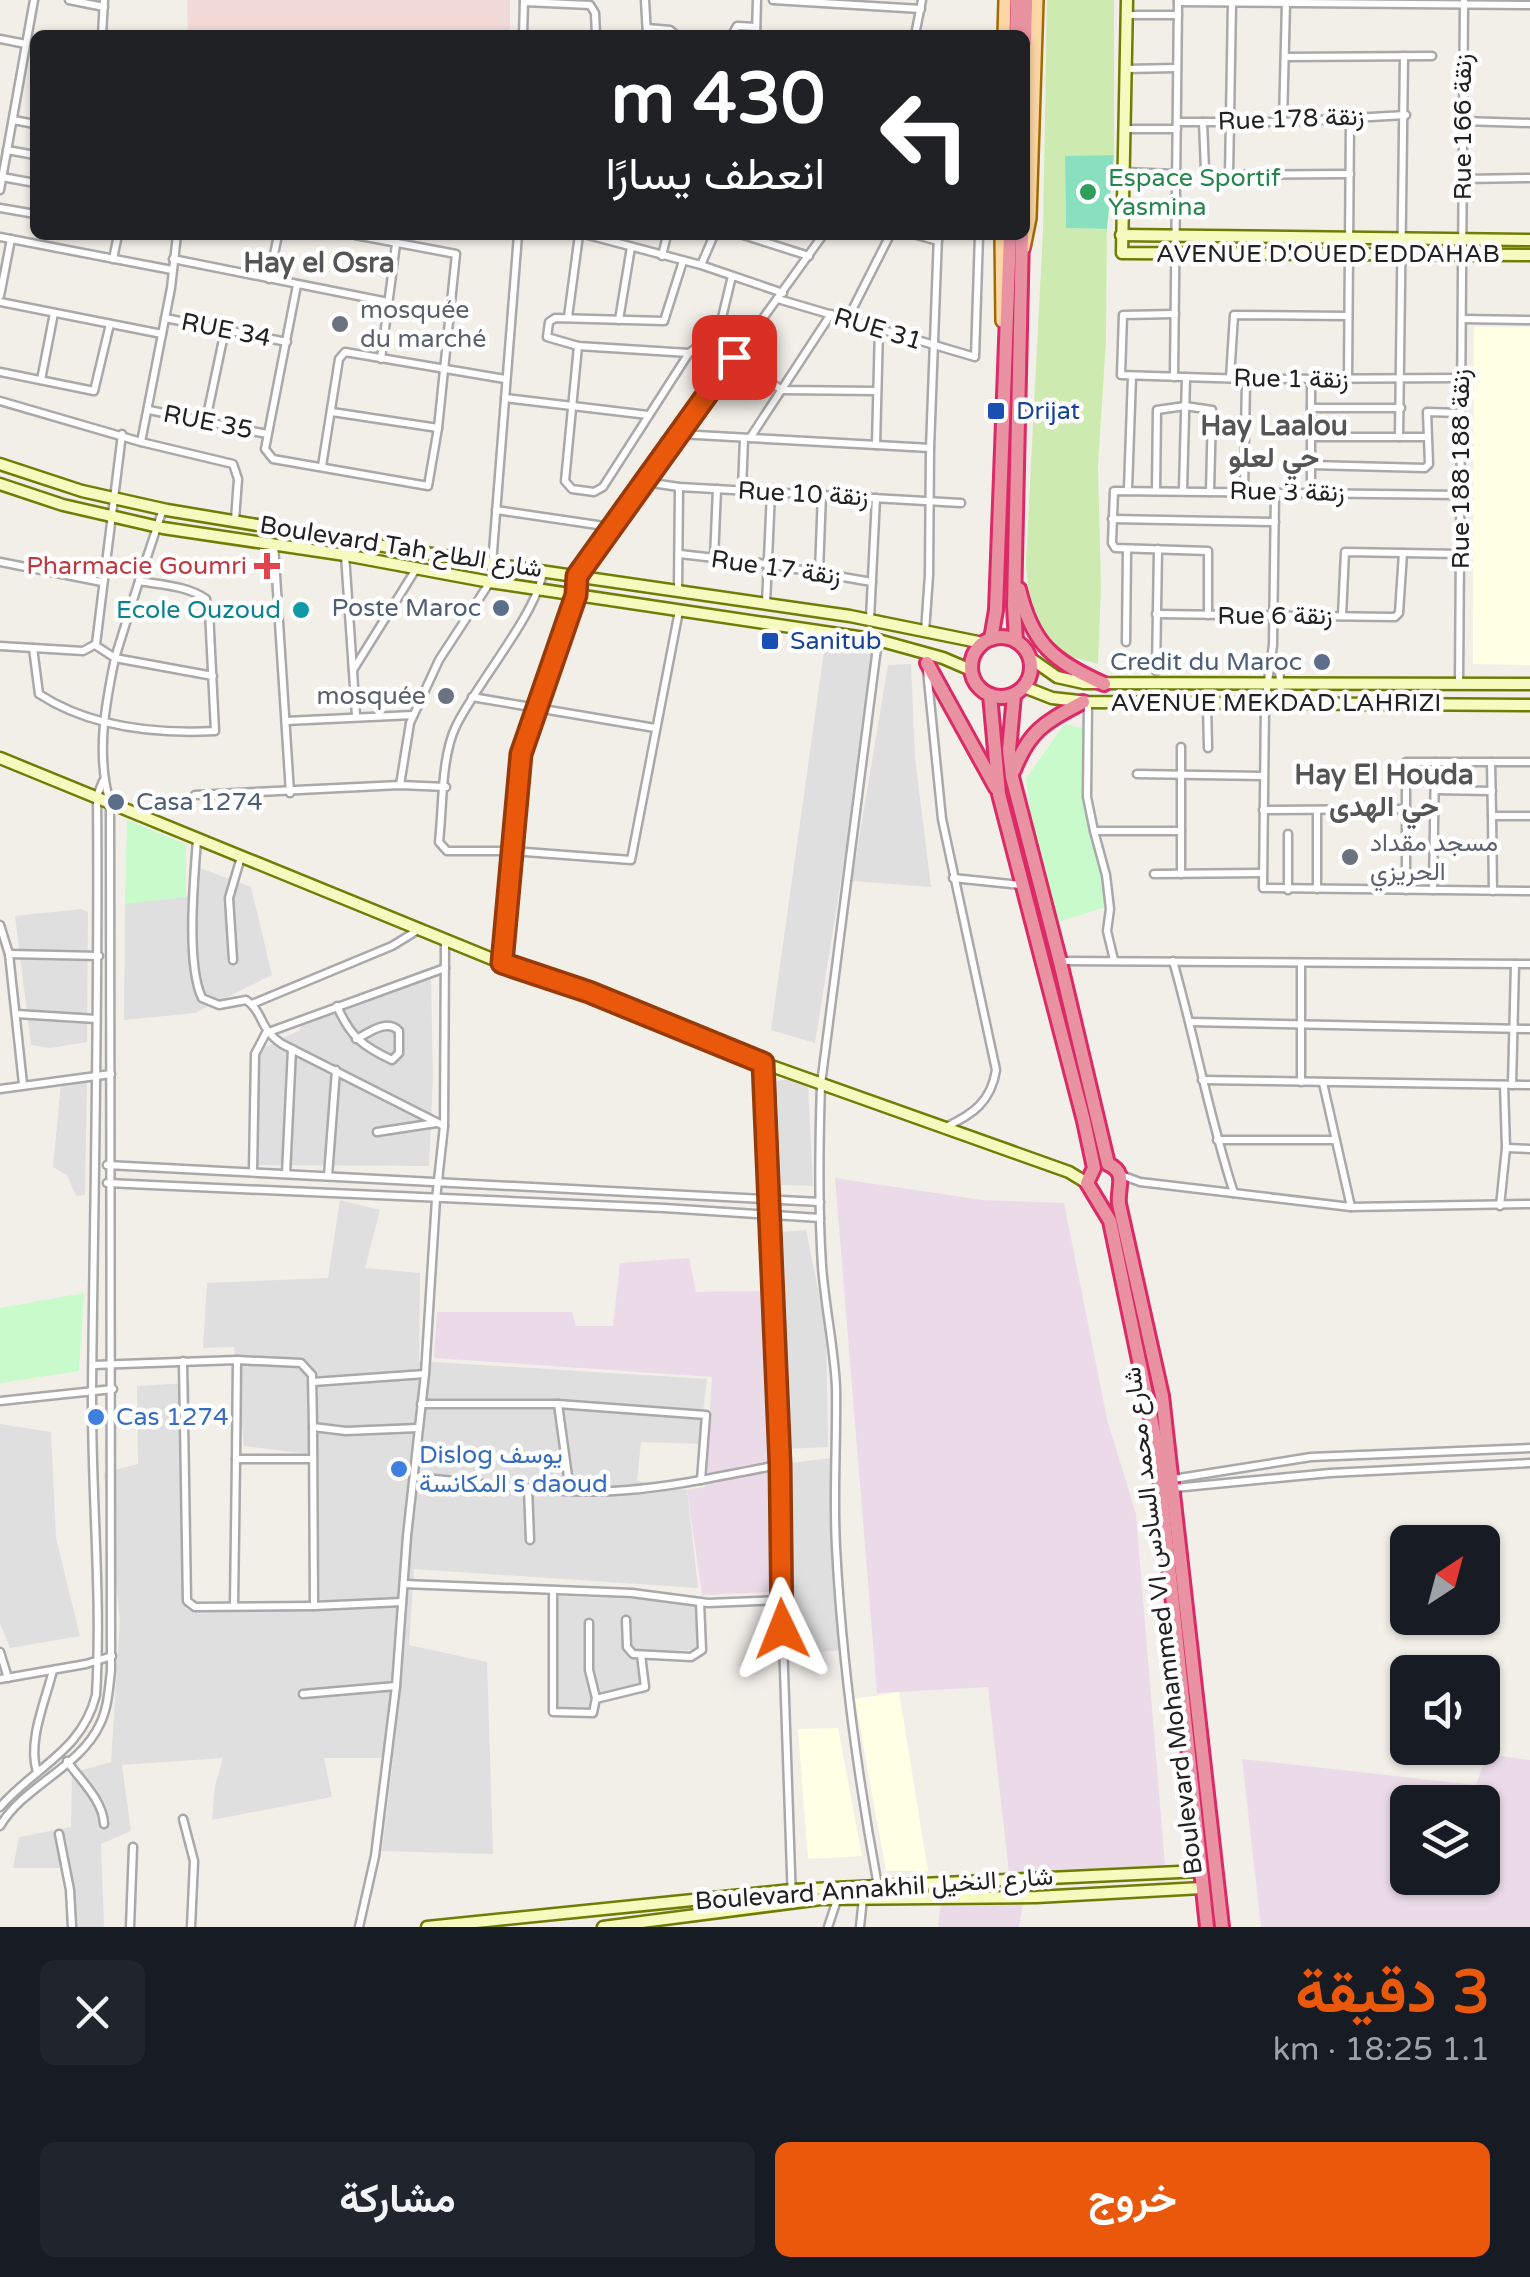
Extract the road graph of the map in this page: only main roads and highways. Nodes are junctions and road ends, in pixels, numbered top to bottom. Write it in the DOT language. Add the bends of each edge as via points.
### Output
graph roads {
  1 [pos="1004,0"];
  2 [pos="1017,0"];
  3 [pos="1026,0"];
  4 [pos="1037,0"];
  5 [pos="1004,30"];
  6 [pos="1016,30"];
  7 [pos="1025,30"];
  8 [pos="1030,218"];
  9 [pos="1001,240"];
  10 [pos="1010,240"];
  11 [pos="1022,240"];
  12 [pos="1025,240"];
  13 [pos="1021,257"];
  14 [pos="1005,360"];
  15 [pos="1016,572"];
  16 [pos="1016,640"];
  17 [pos="987,641"];
  18 [pos="926,658"];
  19 [pos="1104,684"];
  20 [pos="1019,691"];
  21 [pos="990,695"];
  22 [pos="1086,702"];
  23 [pos="1012,778"];
  24 [pos="998,794"];
  25 [pos="1095,1172"];
  26 [pos="1120,1184"];
  27 [pos="1097,1197"];
  28 [pos="1207,1927"];
  29 [pos="1222,1927"];
  1 -- 5 [label="main road"];
  2 -- 6 [label="highway"];
  3 -- 7 [label="highway"];
  4 -- 8 [label="main road"];
  9 -- 14 [label="main road"];
  10 -- 14 [label="highway"];
  11 -- 13 [label="highway"];
  12 -- 13 [label="main road"];
  13 -- 15 [label="highway"];
  14 -- 17 [label="highway" via="996,610"];
  15 -- 16 [label="highway"];
  15 -- 19 [label="highway" via="1026,617 1041,643 1062,664"];
  16 -- 17 [label="highway"];
  16 -- 20 [label="highway" via="1030,658 1031,672"];
  17 -- 21 [label="highway" via="974,653 971,670"];
  18 -- 24 [label="highway"];
  20 -- 21 [label="highway"];
  20 -- 23 [label="highway, Boulevard Mohammed VI شارع محمد السادس" via="1009,750"];
  21 -- 24 [label="highway, Boulevard Mohammed VI شارع محمد السادس"];
  22 -- 23 [label="highway" via="1031,736"];
  23 -- 25 [label="highway, Boulevard Mohammed VI شارع محمد السادس" via="1060,962"];
  24 -- 25 [label="highway, Boulevard Mohammed VI شارع محمد السادس"];
  25 -- 26 [label="highway"];
  25 -- 27 [label="highway, Boulevard Mohammed VI شارع محمد السادس"];
  26 -- 27 [label="highway" via="1108,1198"];
  26 -- 29 [label="highway, Boulevard Mohammed VI شارع محمد السادس" via="1162,1396"];
  27 -- 28 [label="highway, Boulevard Mohammed VI شارع محمد السادس" via="1110,1221 1156,1442"];
}
